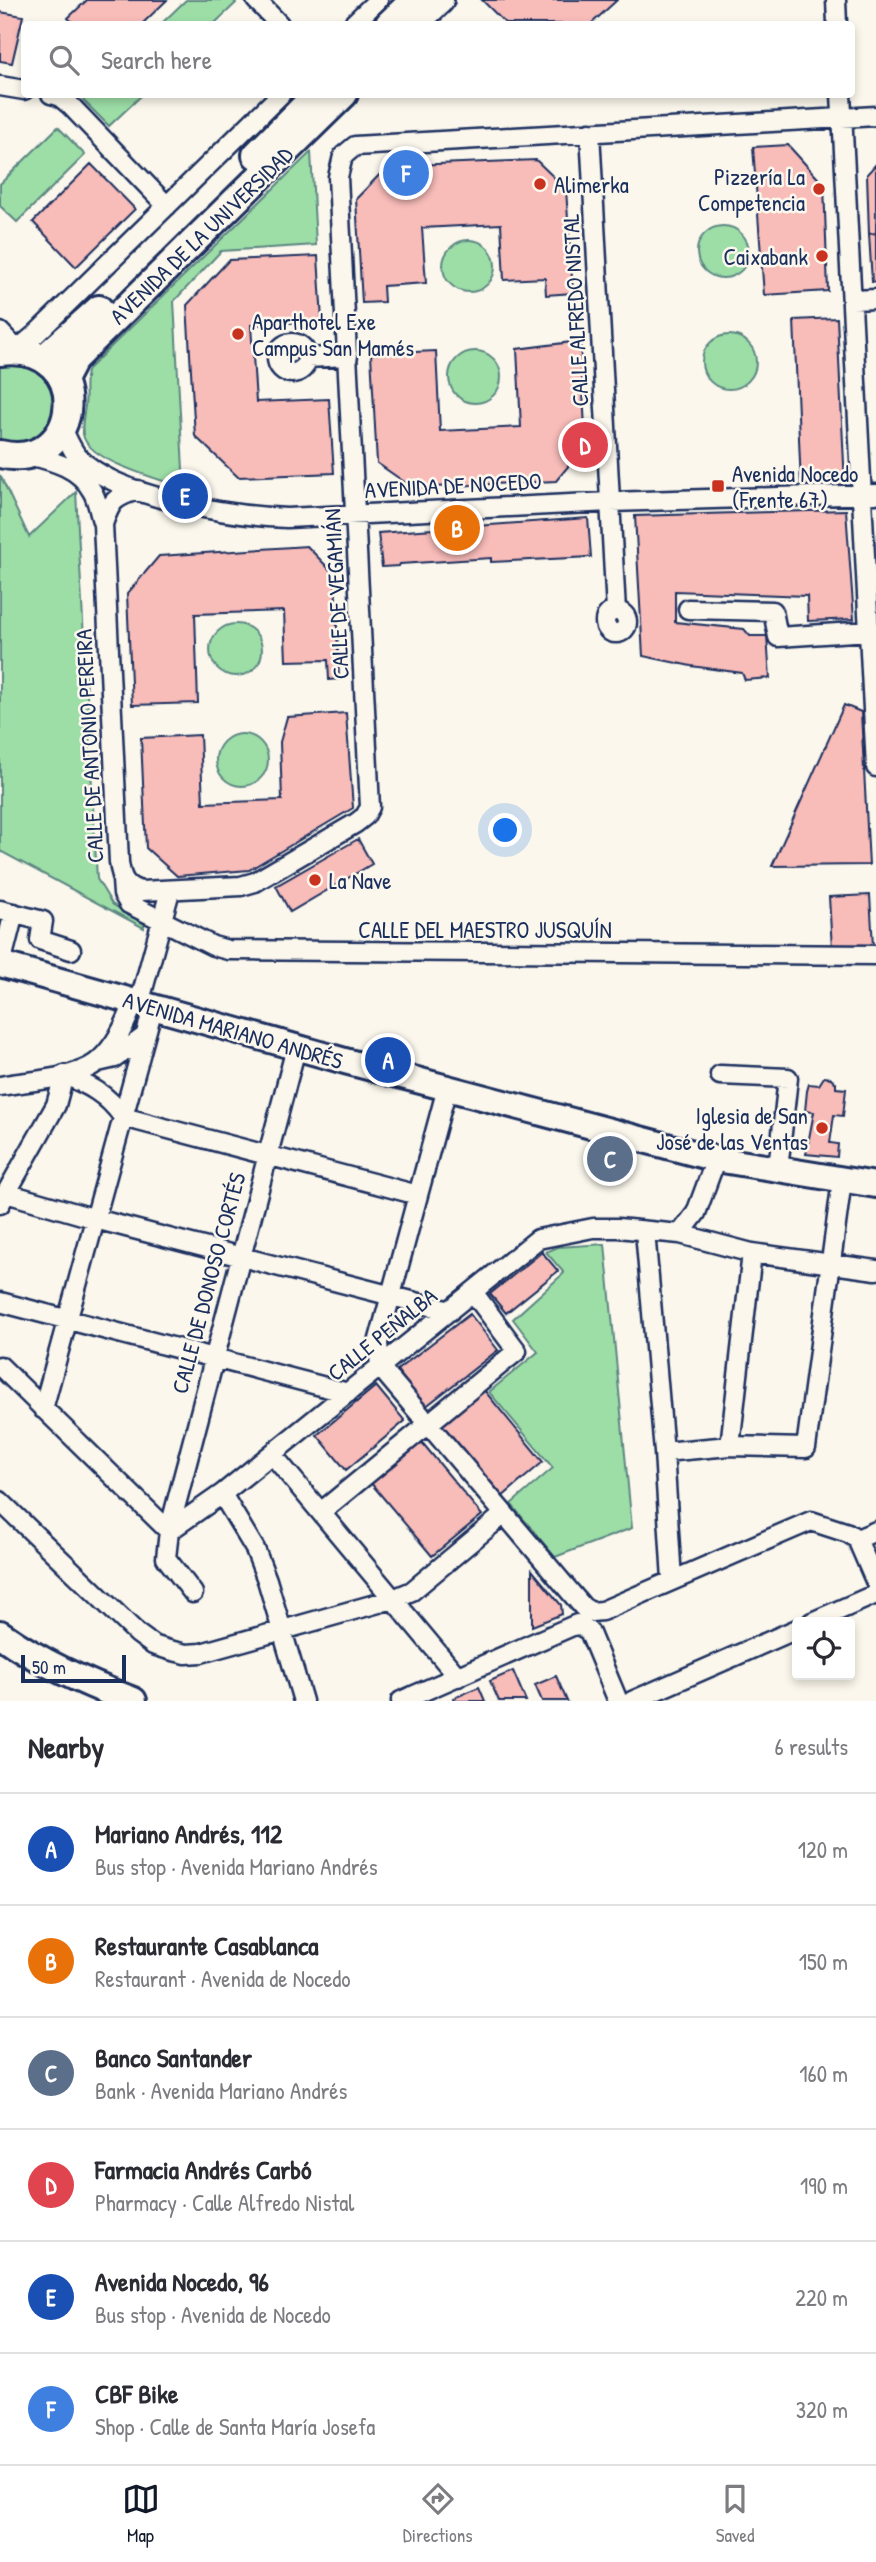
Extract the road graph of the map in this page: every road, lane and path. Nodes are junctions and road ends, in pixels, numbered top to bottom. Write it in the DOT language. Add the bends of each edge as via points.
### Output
graph roads {
  1 [pos="256,0"];
  2 [pos="378,0"];
  3 [pos="414,0"];
  4 [pos="440,0"];
  5 [pos="836,0"];
  6 [pos="276,21"];
  7 [pos="356,21"];
  8 [pos="391,21"];
  9 [pos="418,21"];
  10 [pos="837,21"];
  11 [pos="0,86"];
  12 [pos="21,90"];
  13 [pos="61,98"];
  14 [pos="277,98"];
  15 [pos="313,98"];
  16 [pos="340,98"];
  17 [pos="841,98"];
  18 [pos="876,116"];
  19 [pos="842,118"];
  20 [pos="590,132"];
  21 [pos="167,206"];
  22 [pos="876,299"];
  23 [pos="852,300"];
  24 [pos="6,344"];
  25 [pos="348,356"];
  26 [pos="44,358"];
  27 [pos="307,358"];
  28 [pos="64,380"];
  29 [pos="62,428"];
  30 [pos="0,454"];
  31 [pos="29,455"];
  32 [pos="138,490"];
  33 [pos="869,494"];
  34 [pos="610,502"];
  35 [pos="356,514"];
  36 [pos="103,524"];
  37 [pos="688,609"];
  38 [pos="616,611"];
  39 [pos="869,632"];
  40 [pos="876,767"];
  41 [pos="356,823"];
  42 [pos="122,880"];
  43 [pos="170,891"];
  44 [pos="7,911"];
  45 [pos="163,922"];
  46 [pos="71,950"];
  47 [pos="876,955"];
  48 [pos="0,964"];
  49 [pos="142,1004"];
  50 [pos="145,1036"];
  51 [pos="296,1048"];
  52 [pos="98,1062"];
  53 [pos="64,1074"];
  54 [pos="720,1074"];
  55 [pos="133,1082"];
  56 [pos="0,1086"];
  57 [pos="95,1088"];
  58 [pos="447,1088"];
  59 [pos="123,1117"];
  60 [pos="267,1157"];
  61 [pos="716,1159"];
  62 [pos="778,1169"];
  63 [pos="842,1180"];
  64 [pos="876,1185"];
  65 [pos="418,1195"];
  66 [pos="3,1199"];
  67 [pos="94,1219"];
  68 [pos="645,1231"];
  69 [pos="680,1234"];
  70 [pos="752,1253"];
  71 [pos="241,1255"];
  72 [pos="831,1265"];
  73 [pos="876,1270"];
  74 [pos="473,1292"];
  75 [pos="390,1295"];
  76 [pos="0,1302"];
  77 [pos="450,1311"];
  78 [pos="66,1321"];
  79 [pos="214,1357"];
  80 [pos="0,1366"];
  81 [pos="380,1367"];
  82 [pos="348,1393"];
  83 [pos="43,1409"];
  84 [pos="427,1424"];
  85 [pos="730,1446"];
  86 [pos="664,1452"];
  87 [pos="272,1454"];
  88 [pos="222,1494"];
  89 [pos="0,1501"];
  90 [pos="321,1512"];
  91 [pos="503,1515"];
  92 [pos="169,1531"];
  93 [pos="876,1531"];
  94 [pos="857,1539"];
  95 [pos="672,1580"];
  96 [pos="876,1583"];
  97 [pos="193,1593"];
  98 [pos="876,1594"];
  99 [pos="393,1599"];
  100 [pos="580,1616"];
  101 [pos="823,1617"];
  102 [pos="282,1630"];
  103 [pos="792,1631"];
  104 [pos="0,1634"];
  105 [pos="0,1653"];
  106 [pos="458,1676"];
  107 [pos="91,1701"];
  108 [pos="133,1701"];
  109 [pos="303,1701"];
  110 [pos="401,1701"];
  111 [pos="618,1701"];
  112 [pos="632,1701"];
  1 -- 6 [label="street"];
  2 -- 7 [label="street"];
  3 -- 8 [label="main road"];
  4 -- 9 [label="main road"];
  5 -- 10 [label="street"];
  11 -- 12 [label="street"];
  13 -- 21 [label="street"];
  14 -- 21 [label="street, AVENIDA DE LA UNIVERSIDAD"];
  15 -- 26 [label="main road, AVENIDA DE LA UNIVERSIDAD"];
  16 -- 28 [label="main road, AVENIDA DE LA UNIVERSIDAD" via="74,359"];
  17 -- 19 [label="street"];
  18 -- 19 [label="street"];
  19 -- 20 [label="street"];
  19 -- 23 [label="street"];
  20 -- 25 [label="street, CALLE DE VEGAMIÁN" via="355,146 343,156 338,177"];
  20 -- 34 [label="street, CALLE ALFREDO NISTAL"];
  21 -- 24 [label="street, AVENIDA DE LA UNIVERSIDAD" via="36,334"];
  22 -- 23 [label="street"];
  23 -- 33 [label="street"];
  24 -- 26 [label="main road"];
  25 -- 27 [label="street"];
  25 -- 35 [label="street, CALLE DE VEGAMIÁN"];
  26 -- 28 [label="main road"];
  28 -- 29 [label="main road" via="69,402"];
  29 -- 31 [label="main road" via="54,441"];
  29 -- 32 [label="street, AVENIDA DE NOCEDO" via="79,458"];
  30 -- 31 [label="main road"];
  31 -- 36 [label="street, CALLE DE ANTONIO PEREIRA" via="78,474 93,491"];
  32 -- 35 [label="street, AVENIDA DE NOCEDO" via="253,517"];
  32 -- 36 [label="street" via="120,495 110,504"];
  33 -- 34 [label="street, AVENIDA DE NOCEDO"];
  33 -- 39 [label="street"];
  34 -- 35 [label="street, AVENIDA DE NOCEDO"];
  34 -- 38 [label="street, CALLE ALFREDO NISTAL"];
  35 -- 41 [label="street, CALLE DE VEGAMIÁN" via="371,793 370,807"];
  36 -- 42 [label="street, CALLE DE ANTONIO PEREIRA"];
  37 -- 39 [label="street" via="773,611 778,637"];
  39 -- 40 [label="street"];
  41 -- 43 [label="street, CALLE DE ANTONIO PEREIRA" via="255,882"];
  42 -- 43 [label="street, CALLE DE ANTONIO PEREIRA" via="132,889"];
  42 -- 45 [label="street, CALLE DEL MAESTRO JUSQUÍN" via="130,904"];
  43 -- 45 [label="street"];
  44 -- 46 [label="street" via="43,921 40,940"];
  44 -- 48 [label="street"];
  45 -- 47 [label="street, CALLE DEL MAESTRO JUSQUÍN" via="228,950"];
  45 -- 49 [label="street"];
  48 -- 49 [label="main road, AVENIDA MARIANO ANDRÉS"];
  49 -- 50 [label="street"];
  49 -- 51 [label="main road, AVENIDA MARIANO ANDRÉS"];
  49 -- 52 [label="street"];
  50 -- 52 [label="street" via="115,1058"];
  50 -- 55 [label="street"];
  51 -- 58 [label="main road, AVENIDA MARIANO ANDRÉS"];
  51 -- 60 [label="street, CALLE DE DONOSO CORTÉS"];
  52 -- 53 [label="street"];
  52 -- 55 [label="street" via="112,1065"];
  52 -- 57 [label="street"];
  53 -- 56 [label="street"];
  53 -- 57 [label="street"];
  53 -- 66 [label="street" via="56,1105"];
  54 -- 62 [label="street" via="788,1078"];
  55 -- 59 [label="street"];
  57 -- 59 [label="street"];
  58 -- 61 [label="main road, AVENIDA MARIANO ANDRÉS"];
  58 -- 65 [label="street"];
  59 -- 60 [label="street"];
  59 -- 67 [label="street"];
  60 -- 65 [label="street"];
  60 -- 71 [label="street, CALLE DE DONOSO CORTÉS"];
  61 -- 62 [label="main road, AVENIDA MARIANO ANDRÉS"];
  61 -- 69 [label="street" via="696,1213"];
  62 -- 63 [label="main road, AVENIDA MARIANO ANDRÉS"];
  63 -- 64 [label="main road, AVENIDA MARIANO ANDRÉS"];
  63 -- 72 [label="street"];
  65 -- 75 [label="street"];
  66 -- 67 [label="street"];
  67 -- 71 [label="street"];
  67 -- 78 [label="street"];
  68 -- 69 [label="street, CALLE PEÑALBA"];
  68 -- 74 [label="street, CALLE PEÑALBA" via="593,1228 538,1239"];
  68 -- 86 [label="street"];
  69 -- 70 [label="street, CALLE PEÑALBA"];
  70 -- 72 [label="street, CALLE PEÑALBA"];
  70 -- 85 [label="street"];
  71 -- 75 [label="street"];
  71 -- 79 [label="street, CALLE DE DONOSO CORTÉS"];
  72 -- 73 [label="street, CALLE PEÑALBA"];
  72 -- 85 [label="street" via="806,1448"];
  74 -- 77 [label="street, CALLE PEÑALBA"];
  74 -- 84 [label="street" via="517,1351"];
  75 -- 77 [label="street"];
  75 -- 81 [label="street" via="378,1343"];
  76 -- 78 [label="street"];
  77 -- 81 [label="street, CALLE PEÑALBA"];
  78 -- 79 [label="street"];
  78 -- 83 [label="street"];
  79 -- 82 [label="street"];
  79 -- 92 [label="street, CALLE DE DONOSO CORTÉS"];
  80 -- 83 [label="street"];
  81 -- 82 [label="street, CALLE PEÑALBA"];
  81 -- 84 [label="street"];
  82 -- 87 [label="street, CALLE PEÑALBA"];
  83 -- 92 [label="street"];
  84 -- 90 [label="street"];
  84 -- 91 [label="street"];
  85 -- 86 [label="street"];
  86 -- 95 [label="street"];
  87 -- 88 [label="street, CALLE PEÑALBA"];
  87 -- 90 [label="street"];
  88 -- 92 [label="street, CALLE PEÑALBA"];
  88 -- 102 [label="street" via="255,1549"];
  89 -- 102 [label="street" via="153,1645 201,1653"];
  90 -- 99 [label="street"];
  91 -- 99 [label="street" via="412,1591"];
  91 -- 100 [label="street"];
  92 -- 97 [label="street, CALLE DE DONOSO CORTÉS" via="166,1558"];
  93 -- 94 [label="street"];
  94 -- 95 [label="street" via="811,1521"];
  94 -- 96 [label="street"];
  95 -- 100 [label="street"];
  98 -- 101 [label="street"];
  99 -- 102 [label="street"];
  99 -- 106 [label="street"];
  100 -- 106 [label="street"];
  100 -- 111 [label="street"];
  102 -- 109 [label="street"];
  103 -- 112 [label="street"];
  104 -- 108 [label="main road" via="76,1678"];
  105 -- 107 [label="main road"];
  106 -- 110 [label="street"];
}
